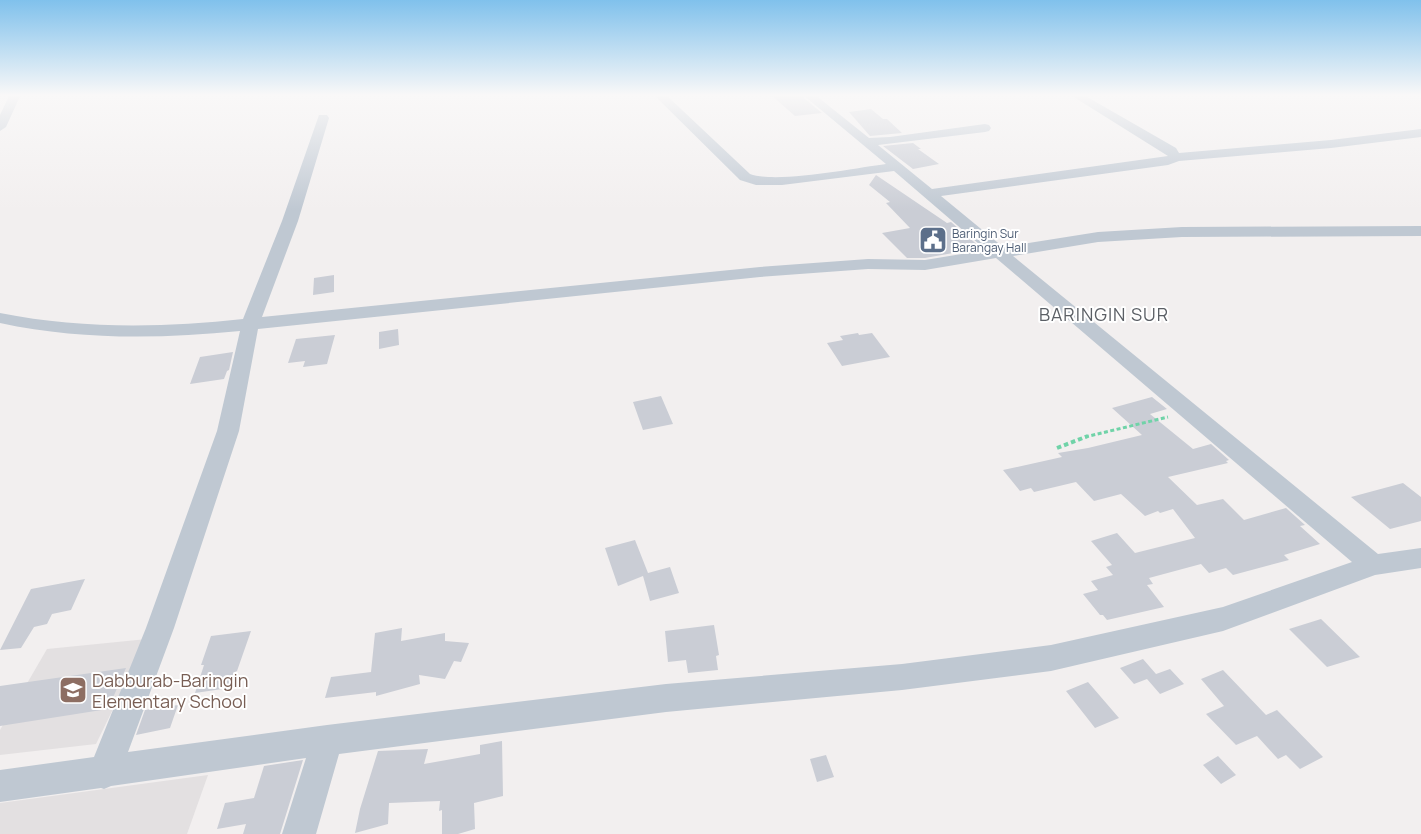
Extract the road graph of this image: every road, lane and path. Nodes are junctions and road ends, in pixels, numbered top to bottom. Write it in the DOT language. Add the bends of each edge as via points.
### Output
graph roads {
  1 [pos="318,133"];
  2 [pos="699,133"];
  3 [pos="855,133"];
  4 [pos="949,133"];
  5 [pos="1140,133"];
  6 [pos="1421,133"];
  7 [pos="866,142"];
  8 [pos="1176,158"];
  9 [pos="897,167"];
  10 [pos="928,194"];
  11 [pos="1421,231"];
  12 [pos="997,252"];
  13 [pos="0,318"];
  14 [pos="250,325"];
  15 [pos="1188,412"];
  16 [pos="1057,448"];
  17 [pos="1421,558"];
  18 [pos="1373,566"];
  19 [pos="327,740"];
  20 [pos="104,772"];
  21 [pos="0,786"];
  22 [pos="298,834"];
  1 -- 14 [label="street" via="290,221"];
  2 -- 9 [label="street" via="745,177 756,181 782,181"];
  3 -- 7 [label="street"];
  4 -- 7 [label="street"];
  5 -- 8 [label="street" via="1171,151"];
  6 -- 8 [label="street"];
  7 -- 9 [label="street"];
  8 -- 10 [label="street"];
  9 -- 10 [label="street"];
  10 -- 12 [label="street"];
  11 -- 12 [label="street" via="1182,232 1098,237"];
  12 -- 14 [label="street" via="925,265 868,264 760,272"];
  12 -- 15 [label="street"];
  13 -- 14 [label="street" via="116,333"];
  14 -- 20 [label="street" via="228,431 160,628"];
  15 -- 16 [label="path" via="1094,434"];
  15 -- 18 [label="street"];
  17 -- 18 [label="street"];
  18 -- 19 [label="street" via="1223,618 1050,658 902,677 666,698"];
  19 -- 20 [label="street"];
  19 -- 22 [label="street"];
  20 -- 21 [label="street"];
}
